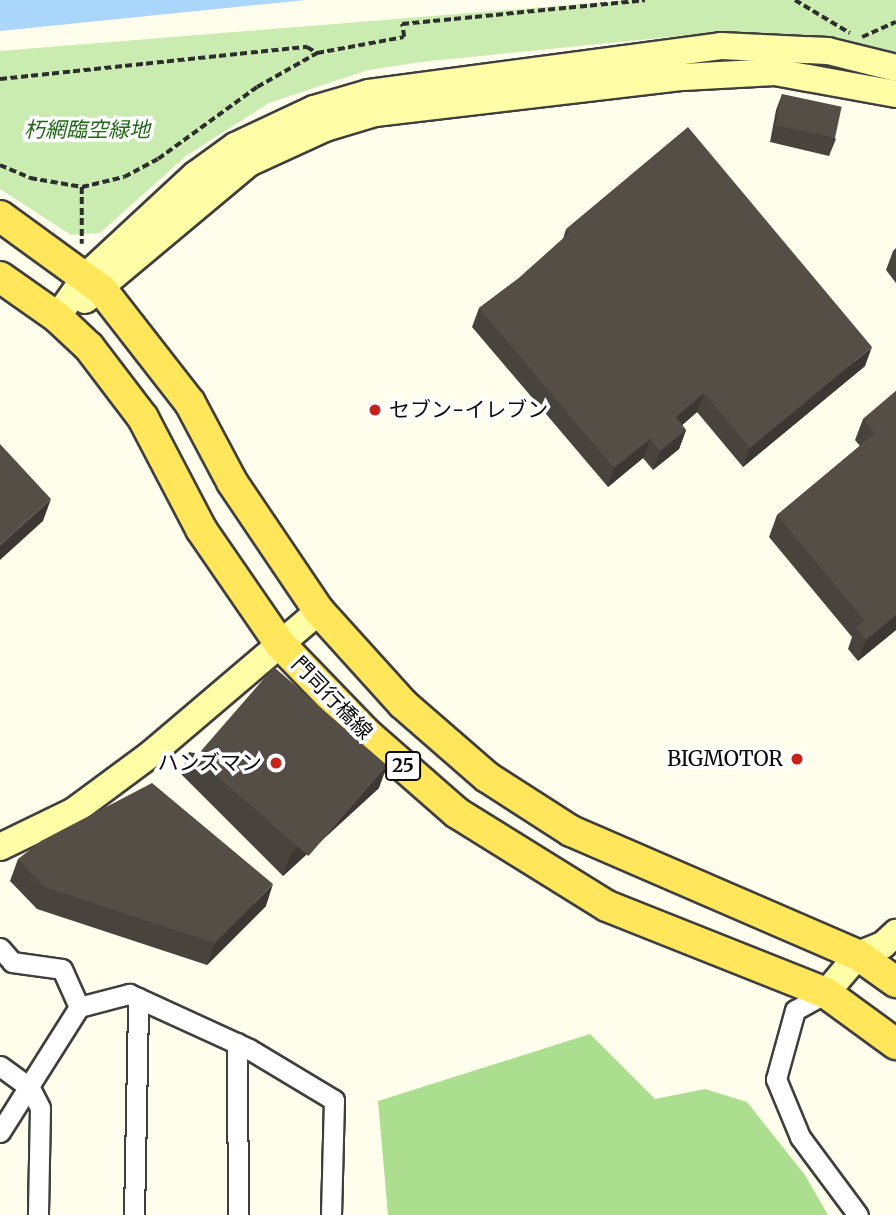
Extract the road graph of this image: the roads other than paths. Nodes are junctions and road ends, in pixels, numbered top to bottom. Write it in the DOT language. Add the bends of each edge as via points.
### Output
graph roads {
  1 [pos="896,68"];
  2 [pos="896,94"];
  3 [pos="0,216"];
  4 [pos="0,256"];
  5 [pos="0,277"];
  6 [pos="94,282"];
  7 [pos="57,317"];
  8 [pos="319,611"];
  9 [pos="280,644"];
  10 [pos="0,847"];
  11 [pos="896,933"];
  12 [pos="0,948"];
  13 [pos="858,955"];
  14 [pos="896,982"];
  15 [pos="826,993"];
  16 [pos="138,998"];
  17 [pos="79,1007"];
  18 [pos="237,1044"];
  19 [pos="896,1044"];
  20 [pos="0,1066"];
  21 [pos="30,1088"];
  22 [pos="0,1132"];
  23 [pos="38,1215"];
  24 [pos="134,1215"];
  25 [pos="238,1215"];
  26 [pos="331,1215"];
  27 [pos="859,1215"];
  1 -- 6 [label="street" via="828,51 720,46 369,93 314,109 235,146 195,175"];
  2 -- 6 [label="street" via="775,72 683,76 375,113 325,128 249,163"];
  3 -- 6 [label="main road, 25"];
  4 -- 7 [label="main road" via="20,271"];
  5 -- 7 [label="main road, 門司行橋線 / 25"];
  6 -- 7 [label="street"];
  6 -- 8 [label="main road, 25" via="190,403 232,482"];
  7 -- 9 [label="main road, 門司行橋線 / 25" via="89,347 143,418 201,529"];
  8 -- 9 [label="street"];
  8 -- 13 [label="main road, 25" via="403,704 487,777 626,858"];
  9 -- 10 [label="street" via="151,754 74,811"];
  9 -- 15 [label="main road, 門司行橋線 / 25" via="368,735 457,813 556,878 607,906"];
  11 -- 13 [label="street" via="883,945"];
  12 -- 17 [label="street" via="12,962 62,969"];
  13 -- 14 [label="main road, 25"];
  13 -- 15 [label="street"];
  15 -- 19 [label="main road, 門司行橋線 / 25"];
  15 -- 27 [label="street" via="795,1010 776,1079 800,1137"];
  16 -- 17 [label="street" via="129,995"];
  16 -- 18 [label="street"];
  16 -- 24 [label="street"];
  17 -- 21 [label="street"];
  18 -- 25 [label="street"];
  18 -- 26 [label="street" via="334,1100"];
  20 -- 21 [label="street"];
  21 -- 22 [label="street"];
  21 -- 23 [label="street" via="40,1108"];
}
